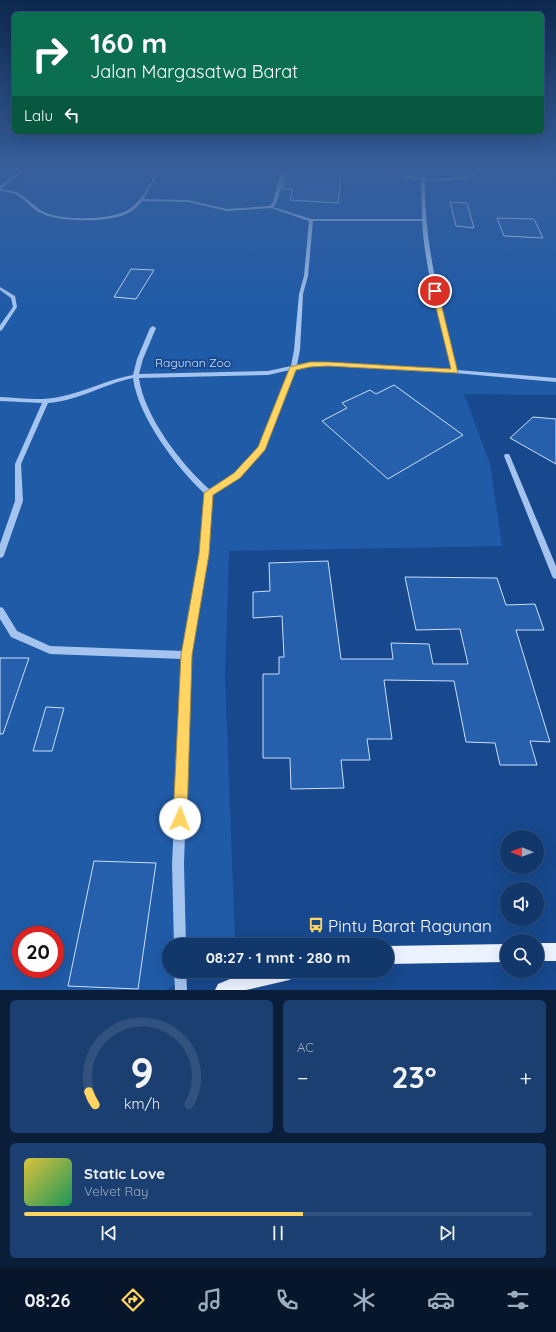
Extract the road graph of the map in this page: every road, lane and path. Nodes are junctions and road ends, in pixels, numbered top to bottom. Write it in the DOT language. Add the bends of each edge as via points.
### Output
graph roads {
  1 [pos="53,215"];
  2 [pos="124,215"];
  3 [pos="296,215"];
  4 [pos="424,215"];
  5 [pos="311,220"];
  6 [pos="424,220"];
  7 [pos="0,288"];
  8 [pos="152,328"];
  9 [pos="0,330"];
  10 [pos="293,369"];
  11 [pos="455,372"];
  12 [pos="135,376"];
  13 [pos="556,380"];
  14 [pos="0,399"];
  15 [pos="45,402"];
  16 [pos="507,456"];
  17 [pos="209,493"];
  18 [pos="1,547"];
  19 [pos="0,555"];
  20 [pos="556,576"];
  21 [pos="0,610"];
  22 [pos="186,655"];
  23 [pos="180,938"];
  24 [pos="544,952"];
  25 [pos="556,952"];
  26 [pos="500,953"];
  27 [pos="394,955"];
  28 [pos="180,978"];
  29 [pos="254,978"];
  30 [pos="181,990"];
  31 [pos="224,990"];
  1 -- 2 [label="street" via="104,219"];
  3 -- 5 [label="street"];
  4 -- 6 [label="street"];
  5 -- 6 [label="street"];
  5 -- 10 [label="street" via="306,276 300,294 298,344"];
  6 -- 11 [label="street" via="432,278"];
  7 -- 9 [label="street" via="12,297 15,307"];
  8 -- 12 [label="street"];
  10 -- 11 [label="street" via="310,364 328,364"];
  10 -- 12 [label="street" via="268,373"];
  10 -- 17 [label="street" via="262,448 237,475"];
  11 -- 13 [label="street"];
  12 -- 15 [label="street" via="115,379 67,398"];
  12 -- 17 [label="street" via="137,391 149,415 187,472"];
  14 -- 15 [label="street"];
  15 -- 18 [label="street" via="18,464 19,501"];
  16 -- 20 [label="street"];
  17 -- 22 [label="street" via="204,554"];
  18 -- 19 [label="street"];
  21 -- 22 [label="street" via="14,634 50,650"];
  22 -- 23 [label="street" via="178,864"];
  24 -- 25 [label="main road"];
  26 -- 27 [label="main road"];
  28 -- 30 [label="street"];
  29 -- 31 [label="main road"];
}
